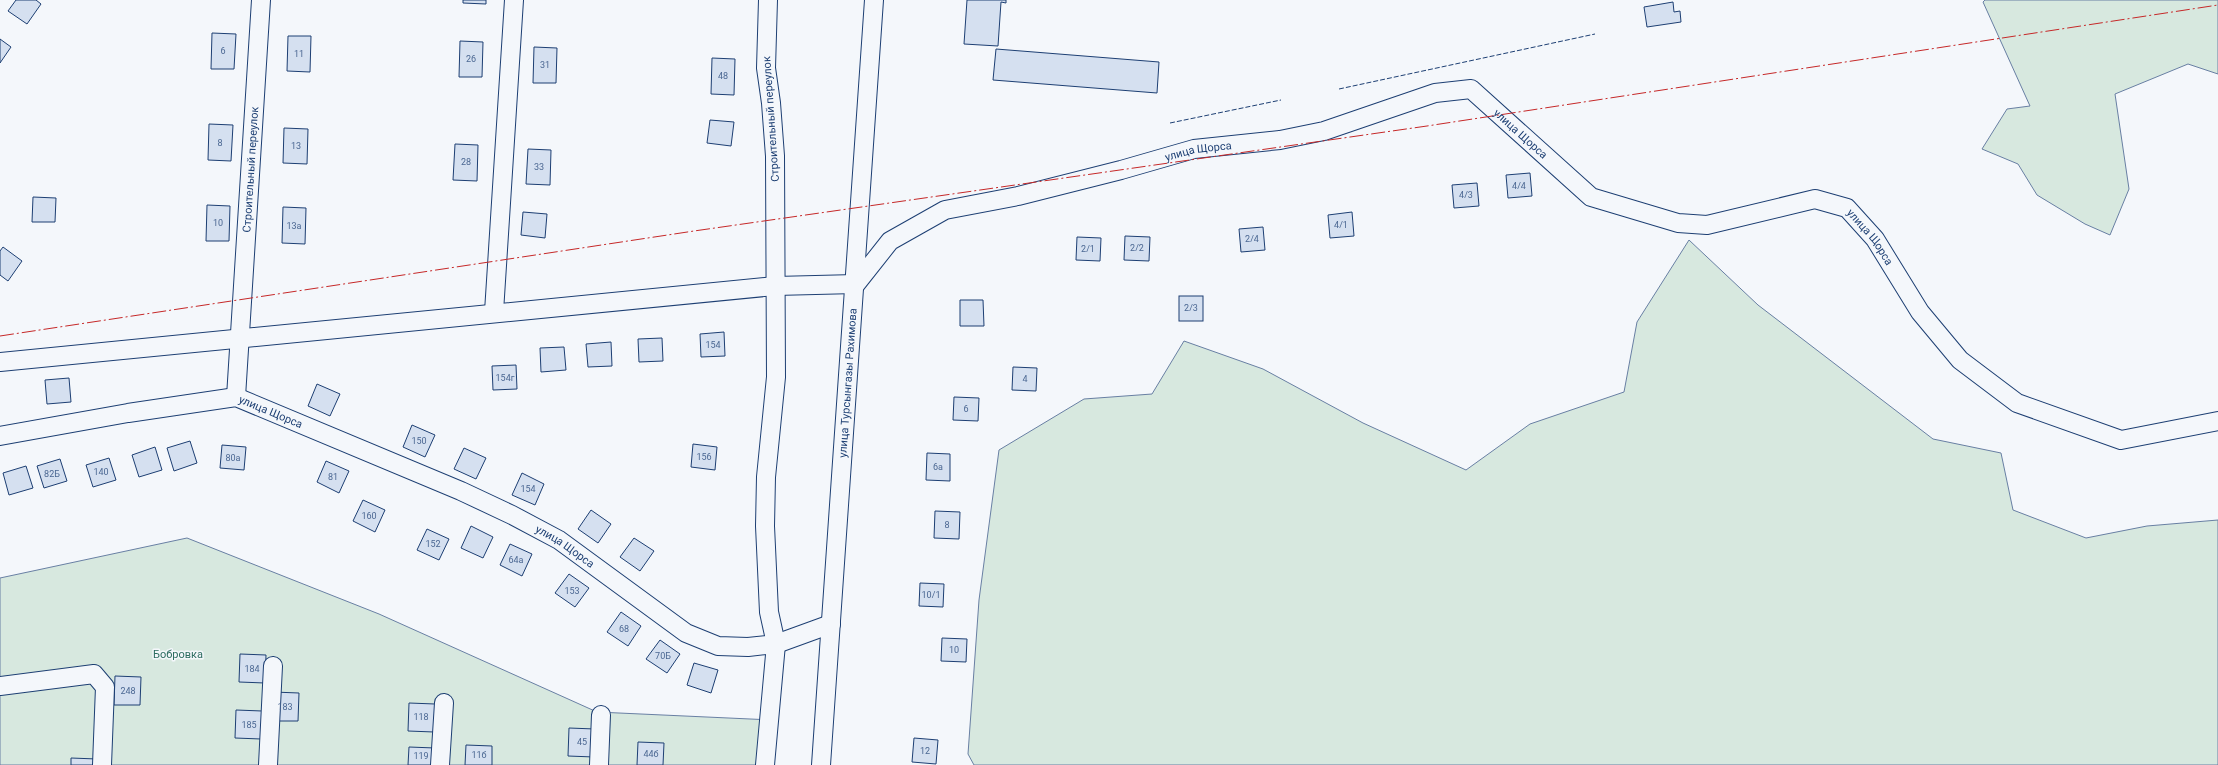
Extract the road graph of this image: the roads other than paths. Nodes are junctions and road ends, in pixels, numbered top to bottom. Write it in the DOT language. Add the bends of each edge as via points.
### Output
graph roads {
  1 [pos="261,0"];
  2 [pos="514,0"];
  3 [pos="768,0"];
  4 [pos="874,0"];
  5 [pos="856,284"];
  6 [pos="775,286"];
  7 [pos="494,312"];
  8 [pos="240,340"];
  9 [pos="0,362"];
  10 [pos="236,396"];
  11 [pos="2218,421"];
  12 [pos="0,436"];
  13 [pos="831,624"];
  14 [pos="776,644"];
  15 [pos="274,666"];
  16 [pos="0,686"];
  17 [pos="444,703"];
  18 [pos="601,715"];
  19 [pos="102,765"];
  20 [pos="268,765"];
  21 [pos="440,765"];
  22 [pos="599,765"];
  23 [pos="765,765"];
  24 [pos="821,765"];
  1 -- 8 [label="street, Строительный переулок"];
  2 -- 7 [label="street"];
  3 -- 6 [label="street, Строительный переулок" via="766,68 775,156"];
  4 -- 5 [label="street, улица Турсынгазы Рахимова"];
  5 -- 6 [label="street"];
  5 -- 11 [label="street, улица Щорса" via="890,241 946,210 1025,194 1194,149 1280,140 1324,131 1435,93 1471,89 1591,197 1678,223 1707,225 1815,199 1847,208 1875,239 1920,312 1960,360 2017,403 2121,440"];
  5 -- 13 [label="street, улица Турсынгазы Рахимова"];
  6 -- 7 [label="street"];
  6 -- 14 [label="street" via="776,377 766,477 765,526 769,612"];
  7 -- 8 [label="street"];
  8 -- 9 [label="street"];
  8 -- 10 [label="street, Строительный переулок"];
  10 -- 12 [label="street, улица Щорса"];
  10 -- 14 [label="street, улица Щорса" via="512,515 559,540 686,633 718,646 748,647"];
  13 -- 14 [label="street, улица Щорса"];
  13 -- 24 [label="street, улица Турсынгазы Рахимова"];
  14 -- 23 [label="street"];
  15 -- 20 [label="street"];
  16 -- 19 [label="street" via="94,674 105,687"];
  17 -- 21 [label="street"];
  18 -- 22 [label="street"];
}
